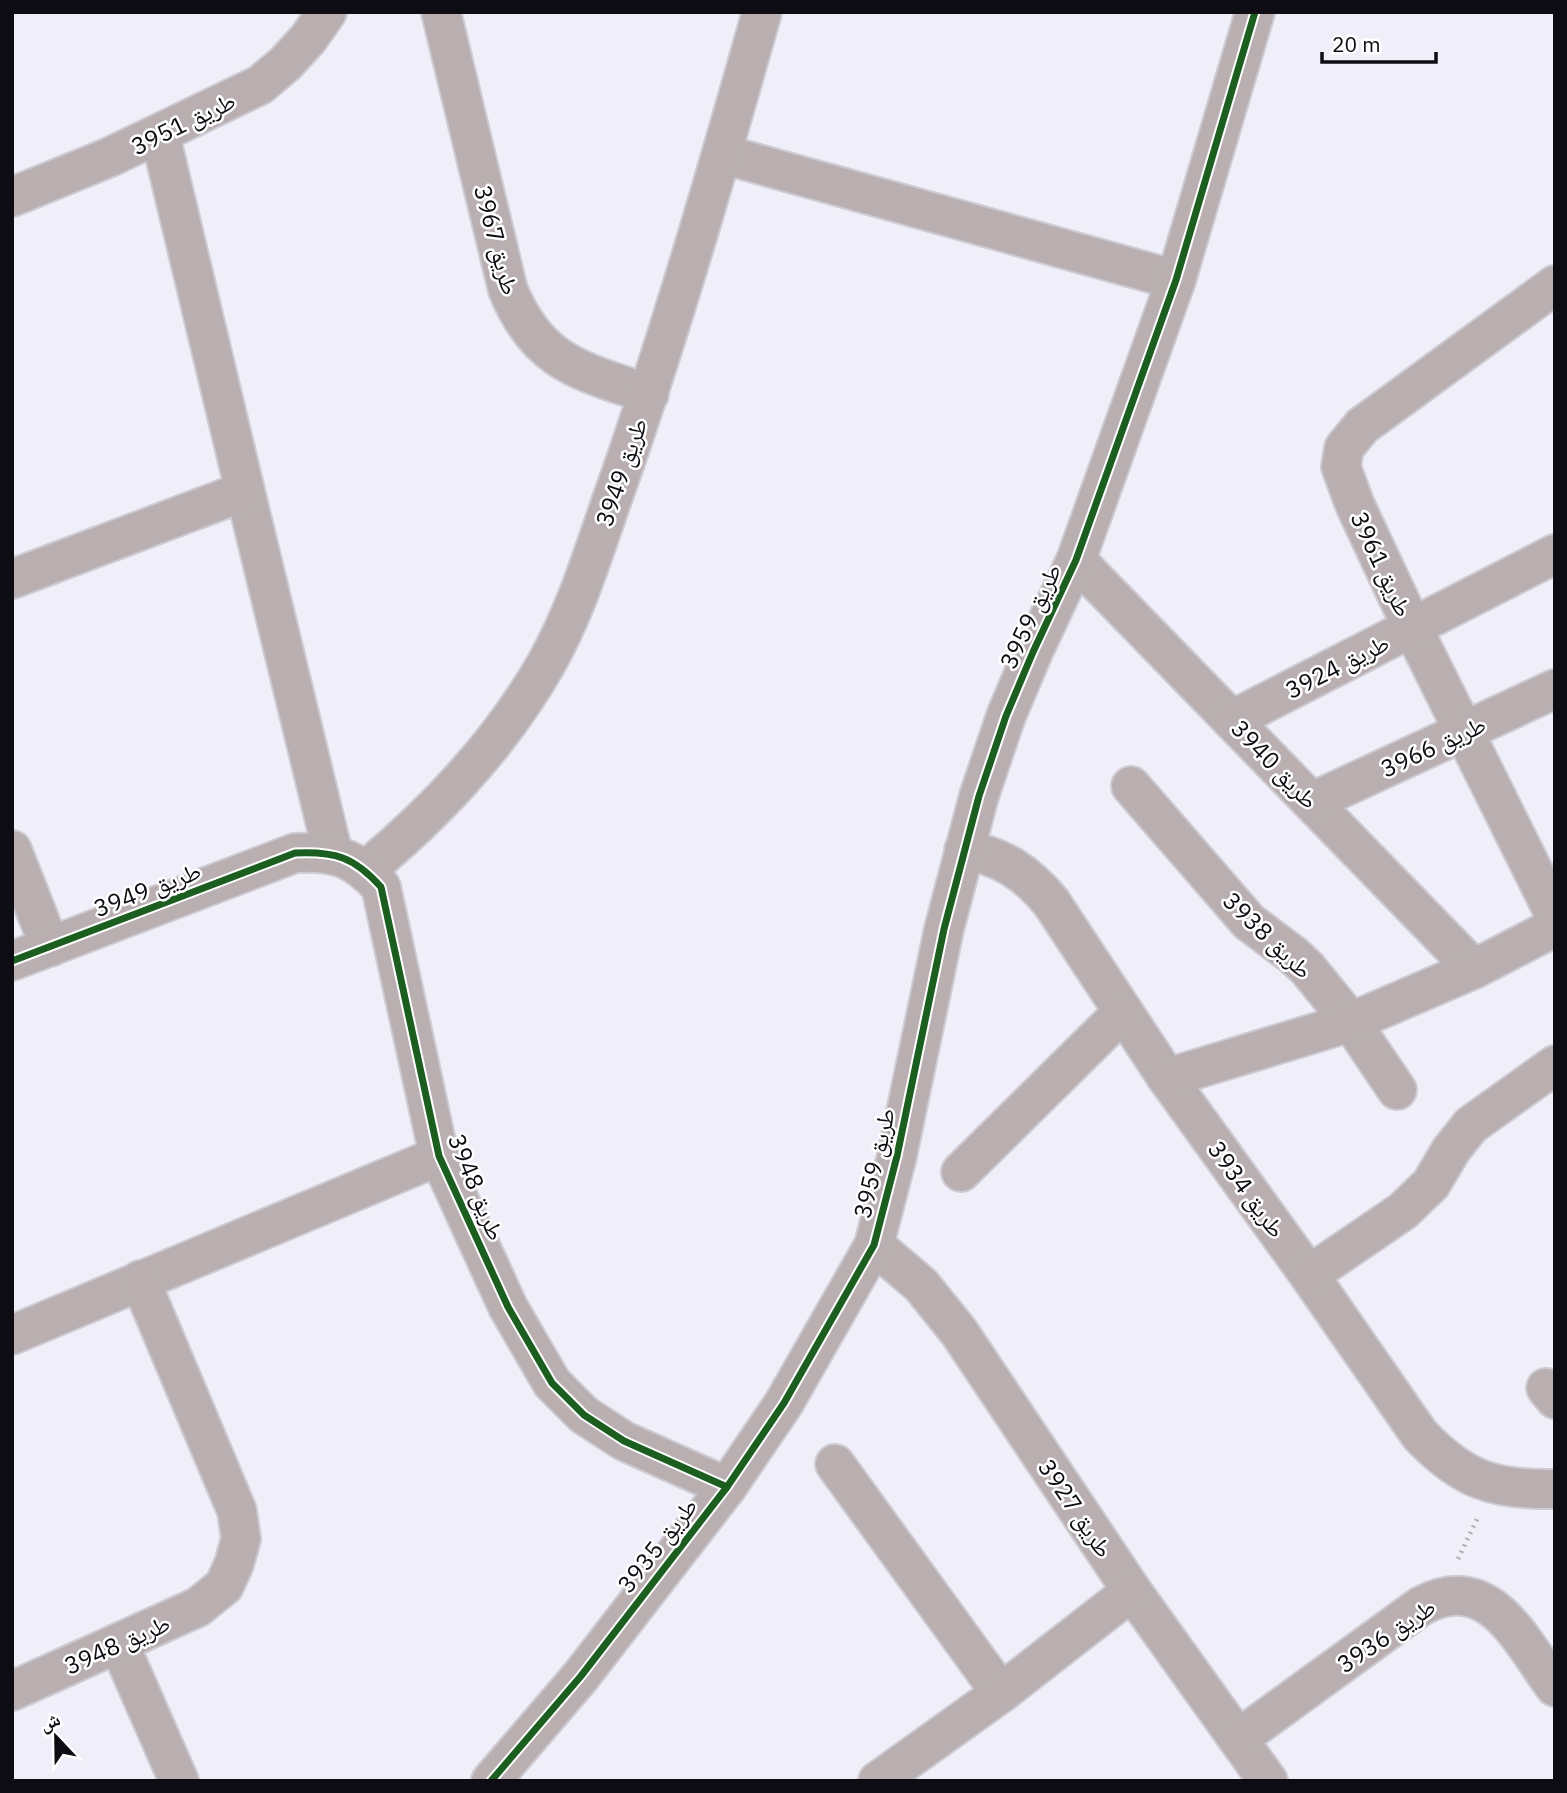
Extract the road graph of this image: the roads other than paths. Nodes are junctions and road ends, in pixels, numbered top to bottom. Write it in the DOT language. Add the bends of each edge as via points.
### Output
graph roads {
  1 [pos="327,12"];
  2 [pos="441,12"];
  3 [pos="762,12"];
  4 [pos="1255,12"];
  5 [pos="160,135"];
  6 [pos="722,154"];
  7 [pos="12,197"];
  8 [pos="1176,280"];
  9 [pos="1555,285"];
  10 [pos="649,394"];
  11 [pos="245,491"];
  12 [pos="1555,554"];
  13 [pos="1076,560"];
  14 [pos="12,579"];
  15 [pos="1412,627"];
  16 [pos="1555,689"];
  17 [pos="1232,720"];
  18 [pos="1464,731"];
  19 [pos="1131,786"];
  20 [pos="1312,802"];
  21 [pos="12,850"];
  22 [pos="964,850"];
  23 [pos="349,862"];
  24 [pos="1555,915"];
  25 [pos="1555,927"];
  26 [pos="50,947"];
  27 [pos="12,961"];
  28 [pos="1474,970"];
  29 [pos="1123,1012"];
  30 [pos="1351,1022"];
  31 [pos="1555,1065"];
  32 [pos="1167,1078"];
  33 [pos="1397,1090"];
  34 [pos="439,1156"];
  35 [pos="961,1172"];
  36 [pos="874,1245"];
  37 [pos="1309,1275"];
  38 [pos="140,1280"];
  39 [pos="12,1335"];
  40 [pos="835,1464"];
  41 [pos="727,1487"];
  42 [pos="1555,1489"];
  43 [pos="1132,1591"];
  44 [pos="119,1644"];
  45 [pos="1555,1687"];
  46 [pos="12,1691"];
  47 [pos="1001,1693"];
  48 [pos="1238,1739"];
  49 [pos="179,1781"];
  50 [pos="491,1781"];
  51 [pos="878,1781"];
  52 [pos="1268,1781"];
  1 -- 5 [label="street, طريق 3951" via="308,39 260,85"];
  2 -- 10 [label="street, طريق 3967" via="508,290 517,311 544,347 562,362"];
  3 -- 6 [label="street, طريق 3949"];
  4 -- 8 [label="street, طريق 3959"];
  5 -- 7 [label="street, طريق 3951"];
  5 -- 11 [label="street, طريق 3948"];
  6 -- 8 [label="street"];
  6 -- 10 [label="street, طريق 3949"];
  8 -- 13 [label="street, طريق 3959"];
  9 -- 15 [label="street, طريق 3961" via="1362,426 1344,448 1341,467 1355,505"];
  10 -- 23 [label="street, طريق 3949" via="571,616 517,711 448,796 408,834"];
  11 -- 14 [label="street"];
  11 -- 23 [label="street, طريق 3948"];
  12 -- 15 [label="street, طريق 3924"];
  13 -- 17 [label="street, طريق 3940"];
  13 -- 22 [label="street, طريق 3959" via="1006,716"];
  15 -- 17 [label="street, طريق 3924"];
  15 -- 18 [label="street, طريق 3961"];
  16 -- 18 [label="street, طريق 3966"];
  17 -- 20 [label="street, طريق 3940"];
  18 -- 20 [label="street, طريق 3966"];
  18 -- 24 [label="street, طريق 3961"];
  19 -- 30 [label="street, طريق 3938" via="1249,922 1307,968"];
  20 -- 28 [label="street, طريق 3940"];
  21 -- 26 [label="street"];
  22 -- 29 [label="street, طريق 3934" via="998,859 1034,883"];
  22 -- 36 [label="street, طريق 3959"];
  23 -- 26 [label="street, طريق 3949" via="322,852 295,853"];
  23 -- 34 [label="street, طريق 3948" via="381,887"];
  25 -- 28 [label="street"];
  26 -- 27 [label="street, طريق 3949"];
  28 -- 30 [label="street"];
  29 -- 32 [label="street, طريق 3934"];
  29 -- 35 [label="street"];
  30 -- 32 [label="street"];
  30 -- 33 [label="street, طريق 3938"];
  31 -- 37 [label="street" via="1471,1125 1431,1184 1403,1212"];
  32 -- 37 [label="street, طريق 3934"];
  34 -- 38 [label="street, طريق 3948"];
  34 -- 41 [label="street, طريق 3948" via="508,1307 552,1382 584,1415 624,1441"];
  36 -- 41 [label="street, طريق 3935" via="783,1403"];
  36 -- 43 [label="street, طريق 3927" via="920,1285 959,1332"];
  37 -- 42 [label="street, طريق 3934" via="1420,1435 1441,1457 1494,1485"];
  38 -- 39 [label="street, طريق 3948"];
  38 -- 44 [label="street, طريق 3948" via="237,1511 241,1539 224,1586 198,1607"];
  40 -- 47 [label="street"];
  41 -- 50 [label="street, طريق 3935" via="581,1676"];
  43 -- 47 [label="street"];
  43 -- 48 [label="street, طريق 3927"];
  44 -- 46 [label="street, طريق 3948"];
  44 -- 49 [label="street"];
  45 -- 48 [label="street, طريق 3936" via="1498,1611 1484,1601 1452,1595 1422,1606"];
  47 -- 51 [label="street"];
  48 -- 52 [label="street, طريق 3927"];
}
